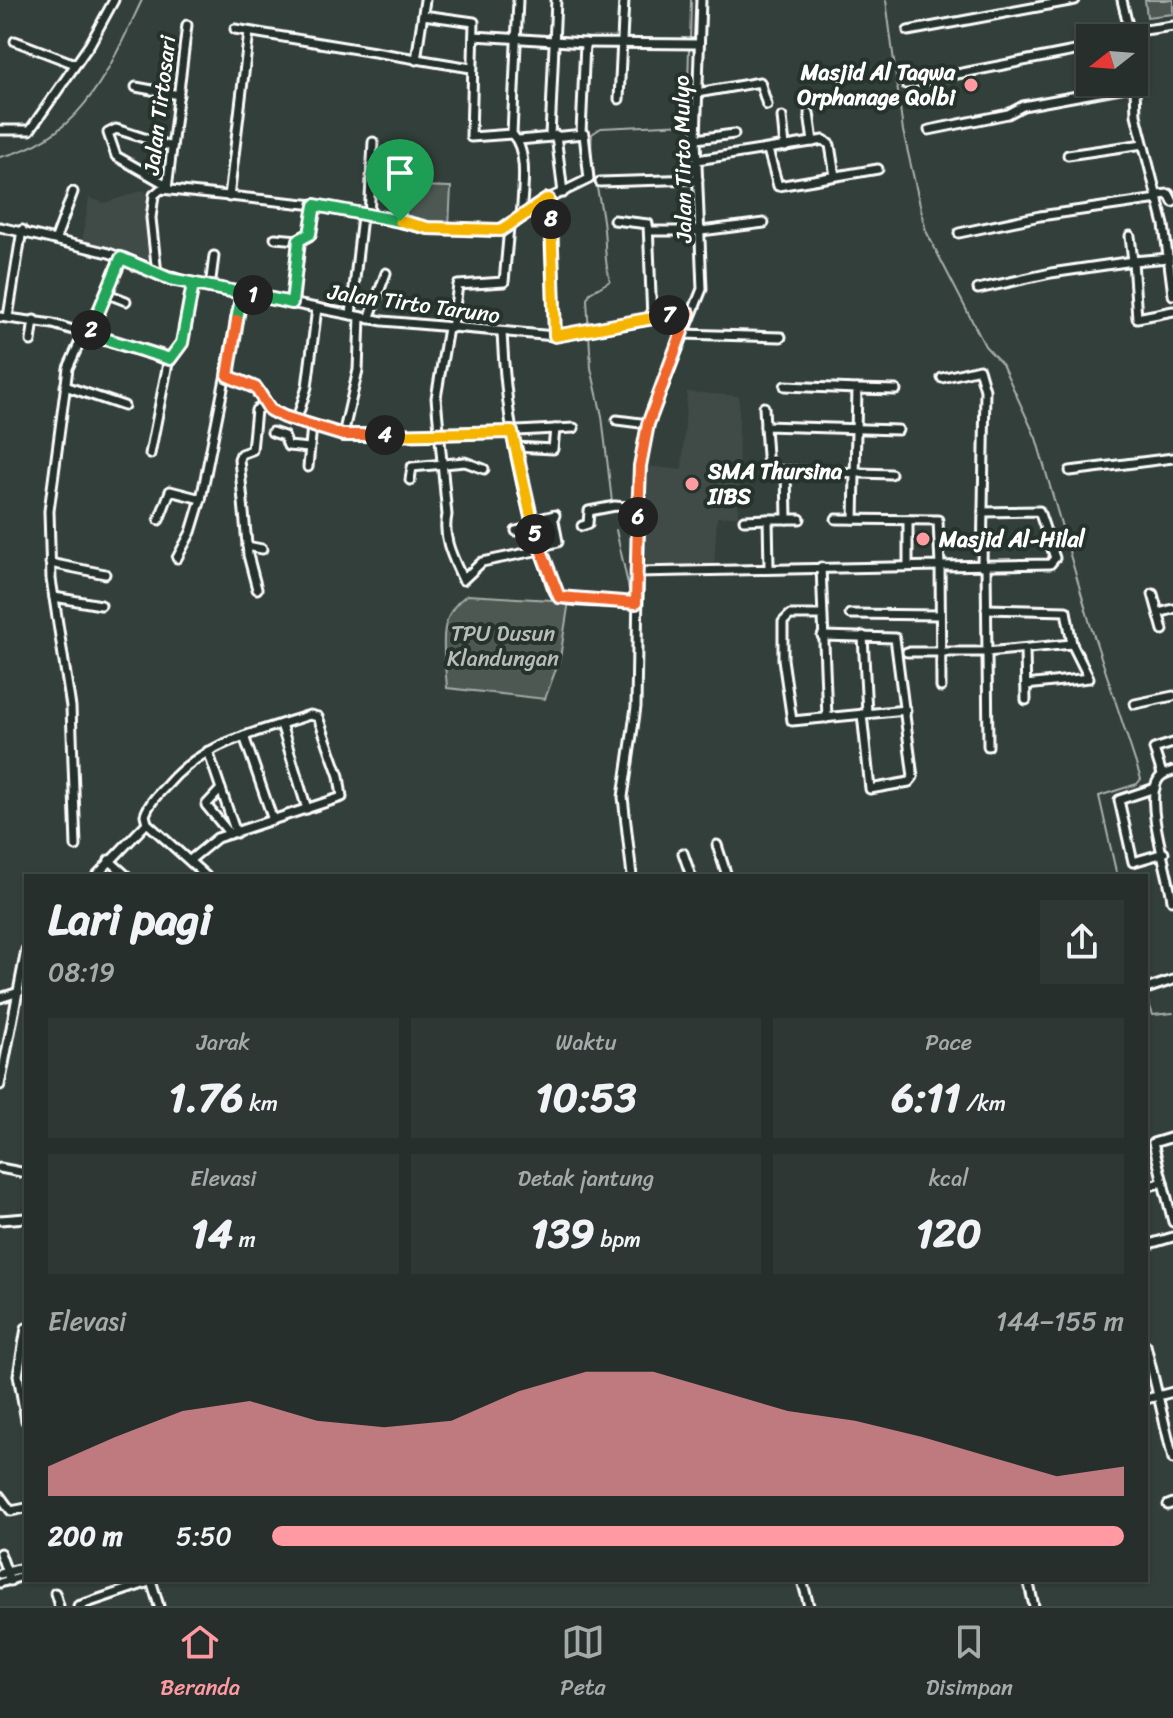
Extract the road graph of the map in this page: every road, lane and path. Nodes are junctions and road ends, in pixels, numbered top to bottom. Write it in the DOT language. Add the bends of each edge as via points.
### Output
graph roads {
  1 [pos="114,0"];
  2 [pos="425,0"];
  3 [pos="518,0"];
  4 [pos="556,0"];
  5 [pos="624,0"];
  6 [pos="701,0"];
  7 [pos="1075,0"];
  8 [pos="1122,0"];
  9 [pos="423,15"];
  10 [pos="1127,24"];
  11 [pos="187,25"];
  12 [pos="1173,26"];
  13 [pos="235,29"];
  14 [pos="908,31"];
  15 [pos="1148,31"];
  16 [pos="249,32"];
  17 [pos="474,36"];
  18 [pos="514,40"];
  19 [pos="15,41"];
  20 [pos="554,42"];
  21 [pos="623,42"];
  22 [pos="585,43"];
  23 [pos="692,44"];
  24 [pos="1076,51"];
  25 [pos="416,60"];
  26 [pos="75,64"];
  27 [pos="471,68"];
  28 [pos="906,84"];
  29 [pos="136,87"];
  30 [pos="697,93"];
  31 [pos="179,95"];
  32 [pos="1077,96"];
  33 [pos="1137,96"];
  34 [pos="619,99"];
  35 [pos="767,105"];
  36 [pos="809,113"];
  37 [pos="782,117"];
  38 [pos="0,130"];
  39 [pos="929,130"];
  40 [pos="581,133"];
  41 [pos="734,134"];
  42 [pos="553,136"];
  43 [pos="516,137"];
  44 [pos="696,139"];
  45 [pos="373,142"];
  46 [pos="813,142"];
  47 [pos="1143,144"];
  48 [pos="172,147"];
  49 [pos="785,147"];
  50 [pos="768,150"];
  51 [pos="1068,155"];
  52 [pos="697,160"];
  53 [pos="878,169"];
  54 [pos="835,176"];
  55 [pos="698,179"];
  56 [pos="600,182"];
  57 [pos="167,187"];
  58 [pos="73,192"];
  59 [pos="563,193"];
  60 [pos="229,197"];
  61 [pos="1158,197"];
  62 [pos="1173,202"];
  63 [pos="549,203"];
  64 [pos="315,205"];
  65 [pos="400,208"];
  66 [pos="365,217"];
  67 [pos="521,218"];
  68 [pos="614,220"];
  69 [pos="400,221"];
  70 [pos="764,223"];
  71 [pos="0,227"];
  72 [pos="22,230"];
  73 [pos="510,231"];
  74 [pos="649,231"];
  75 [pos="701,231"];
  76 [pos="959,233"];
  77 [pos="1169,233"];
  78 [pos="1130,236"];
  79 [pos="56,238"];
  80 [pos="275,238"];
  81 [pos="299,240"];
  82 [pos="214,256"];
  83 [pos="121,258"];
  84 [pos="1169,258"];
  85 [pos="1133,261"];
  86 [pos="386,273"];
  87 [pos="157,274"];
  88 [pos="193,284"];
  89 [pos="210,287"];
  90 [pos="978,289"];
  91 [pos="242,293"];
  92 [pos="108,294"];
  93 [pos="1173,295"];
  94 [pos="126,301"];
  95 [pos="292,303"];
  96 [pos="317,308"];
  97 [pos="1173,311"];
  98 [pos="689,313"];
  99 [pos="351,315"];
  100 [pos="4,317"];
  101 [pos="365,318"];
  102 [pos="652,318"];
  103 [pos="1137,318"];
  104 [pos="1126,319"];
  105 [pos="34,320"];
  106 [pos="450,328"];
  107 [pos="86,333"];
  108 [pos="502,333"];
  109 [pos="683,334"];
  110 [pos="555,336"];
  111 [pos="781,337"];
  112 [pos="31,341"];
  113 [pos="170,359"];
  114 [pos="228,376"];
  115 [pos="942,378"];
  116 [pos="65,386"];
  117 [pos="785,386"];
  118 [pos="857,389"];
  119 [pos="896,390"];
  120 [pos="265,405"];
  121 [pos="124,406"];
  122 [pos="764,407"];
  123 [pos="617,420"];
  124 [pos="296,422"];
  125 [pos="648,424"];
  126 [pos="312,426"];
  127 [pos="765,426"];
  128 [pos="574,428"];
  129 [pos="856,428"];
  130 [pos="555,429"];
  131 [pos="898,430"];
  132 [pos="272,432"];
  133 [pos="512,432"];
  134 [pos="343,435"];
  135 [pos="440,435"];
  136 [pos="515,447"];
  137 [pos="309,448"];
  138 [pos="150,454"];
  139 [pos="1173,458"];
  140 [pos="441,465"];
  141 [pos="308,467"];
  142 [pos="484,469"];
  143 [pos="786,471"];
  144 [pos="1070,471"];
  145 [pos="855,473"];
  146 [pos="891,474"];
  147 [pos="410,480"];
  148 [pos="201,499"];
  149 [pos="638,508"];
  150 [pos="983,512"];
  151 [pos="768,519"];
  152 [pos="787,519"];
  153 [pos="800,519"];
  154 [pos="836,519"];
  155 [pos="854,519"];
  156 [pos="159,520"];
  157 [pos="744,520"];
  158 [pos="908,520"];
  159 [pos="532,524"];
  160 [pos="582,526"];
  161 [pos="516,531"];
  162 [pos="247,546"];
  163 [pos="262,549"];
  164 [pos="539,549"];
  165 [pos="177,558"];
  166 [pos="50,563"];
  167 [pos="908,566"];
  168 [pos="940,566"];
  169 [pos="984,566"];
  170 [pos="769,567"];
  171 [pos="821,567"];
  172 [pos="636,572"];
  173 [pos="105,574"];
  174 [pos="257,589"];
  175 [pos="1153,594"];
  176 [pos="54,597"];
  177 [pos="636,603"];
  178 [pos="101,605"];
  179 [pos="986,609"];
  180 [pos="1173,609"];
  181 [pos="1159,613"];
  182 [pos="850,614"];
  183 [pos="821,615"];
  184 [pos="940,615"];
  185 [pos="1163,630"];
  186 [pos="822,636"];
  187 [pos="863,636"];
  188 [pos="1072,644"];
  189 [pos="1025,649"];
  190 [pos="907,652"];
  191 [pos="940,652"];
  192 [pos="986,652"];
  193 [pos="1026,685"];
  194 [pos="941,687"];
  195 [pos="1173,696"];
  196 [pos="1026,700"];
  197 [pos="1135,704"];
  198 [pos="906,710"];
  199 [pos="865,714"];
  200 [pos="827,718"];
  201 [pos="281,724"];
  202 [pos="244,736"];
  203 [pos="1173,743"];
  204 [pos="988,746"];
  205 [pos="208,751"];
  206 [pos="1173,771"];
  207 [pos="1162,774"];
  208 [pos="1155,788"];
  209 [pos="221,789"];
  210 [pos="307,809"];
  211 [pos="273,820"];
  212 [pos="147,823"];
  213 [pos="229,824"];
  214 [pos="233,833"];
  215 [pos="717,845"];
  216 [pos="76,846"];
  217 [pos="683,853"];
  218 [pos="1167,854"];
  219 [pos="109,860"];
  220 [pos="190,860"];
  221 [pos="98,874"];
  222 [pos="125,874"];
  223 [pos="203,874"];
  224 [pos="632,874"];
  225 [pos="690,874"];
  226 [pos="726,874"];
  227 [pos="1172,900"];
  228 [pos="24,964"];
  229 [pos="1173,980"];
  230 [pos="1148,988"];
  231 [pos="19,992"];
  232 [pos="0,998"];
  233 [pos="3,1062"];
  234 [pos="0,1085"];
  235 [pos="1173,1137"];
  236 [pos="0,1168"];
  237 [pos="24,1173"];
  238 [pos="1163,1182"];
  239 [pos="1148,1186"];
  240 [pos="24,1218"];
  241 [pos="0,1220"];
  242 [pos="1173,1222"];
  243 [pos="1173,1237"];
  244 [pos="1148,1244"];
  245 [pos="23,1351"];
  246 [pos="1148,1354"];
  247 [pos="1173,1392"];
  248 [pos="1158,1396"];
  249 [pos="1148,1398"];
  250 [pos="24,1404"];
  251 [pos="1173,1459"];
  252 [pos="0,1496"];
  253 [pos="24,1508"];
  254 [pos="0,1553"];
  255 [pos="6,1576"];
  256 [pos="149,1582"];
  257 [pos="152,1582"];
  258 [pos="803,1582"];
  259 [pos="1028,1582"];
  260 [pos="0,1583"];
  261 [pos="55,1593"];
  262 [pos="59,1606"];
  263 [pos="78,1606"];
  264 [pos="159,1606"];
  265 [pos="809,1606"];
  266 [pos="1034,1606"];
  1 -- 26 [label="street"];
  2 -- 9 [label="street"];
  3 -- 18 [label="street"];
  4 -- 20 [label="street"];
  5 -- 21 [label="street"];
  6 -- 23 [label="street, Jalan Tirto Mulyo"];
  7 -- 14 [label="street"];
  8 -- 10 [label="street"];
  9 -- 17 [label="street" via="470,20 476,26"];
  9 -- 25 [label="street"];
  11 -- 31 [label="street, Jalan Tirtosari"];
  12 -- 15 [label="street"];
  13 -- 16 [label="street"];
  16 -- 25 [label="street"];
  16 -- 60 [label="street"];
  17 -- 18 [label="street"];
  17 -- 27 [label="street"];
  18 -- 20 [label="street"];
  18 -- 43 [label="street"];
  19 -- 26 [label="street"];
  20 -- 22 [label="street"];
  20 -- 42 [label="street"];
  21 -- 22 [label="street"];
  21 -- 23 [label="street"];
  21 -- 34 [label="street"];
  22 -- 40 [label="street"];
  23 -- 30 [label="street, Jalan Tirto Mulyo"];
  24 -- 28 [label="street"];
  25 -- 27 [label="street"];
  26 -- 38 [label="street" via="30,130"];
  27 -- 43 [label="street" via="471,137"];
  29 -- 31 [label="street"];
  30 -- 35 [label="street" via="760,82"];
  30 -- 44 [label="street, Jalan Tirto Mulyo"];
  31 -- 48 [label="street, Jalan Tirtosari"];
  32 -- 39 [label="street"];
  33 -- 47 [label="street"];
  36 -- 46 [label="street"];
  37 -- 49 [label="street"];
  40 -- 42 [label="street"];
  40 -- 59 [label="street" via="587,137 591,175"];
  41 -- 44 [label="street"];
  42 -- 43 [label="street"];
  42 -- 59 [label="street"];
  43 -- 67 [label="street"];
  44 -- 52 [label="street, Jalan Tirto Mulyo"];
  45 -- 66 [label="street"];
  46 -- 49 [label="street"];
  46 -- 54 [label="street" via="829,141"];
  47 -- 51 [label="street"];
  47 -- 61 [label="street"];
  48 -- 57 [label="street, Jalan Tirtosari"];
  48 -- 57 [label="street" via="112,128 108,133 116,156"];
  49 -- 50 [label="street"];
  50 -- 52 [label="street"];
  50 -- 54 [label="street" via="778,186"];
  52 -- 55 [label="street, Jalan Tirto Mulyo"];
  53 -- 54 [label="street"];
  55 -- 56 [label="street"];
  55 -- 75 [label="street, Jalan Tirto Mulyo"];
  57 -- 60 [label="street"];
  57 -- 87 [label="street, Jalan Tirtosari" via="156,192 152,204"];
  58 -- 79 [label="street"];
  59 -- 63 [label="street"];
  60 -- 64 [label="street"];
  61 -- 62 [label="street" via="1169,194"];
  61 -- 76 [label="street"];
  61 -- 77 [label="street"];
  63 -- 67 [label="street"];
  63 -- 110 [label="street"];
  64 -- 66 [label="street"];
  64 -- 81 [label="street" via="310,234"];
  65 -- 69 [label="street"];
  66 -- 69 [label="street"];
  66 -- 99 [label="street"];
  67 -- 73 [label="street"];
  68 -- 74 [label="street" via="646,223"];
  69 -- 73 [label="street" via="449,230"];
  70 -- 75 [label="street"];
  71 -- 72 [label="street, Jalan Tirto Taruno"];
  72 -- 79 [label="street, Jalan Tirto Taruno"];
  72 -- 100 [label="street"];
  73 -- 106 [label="street" via="504,282 458,285"];
  74 -- 75 [label="street"];
  74 -- 102 [label="street"];
  75 -- 98 [label="street, Jalan Tirto Mulyo" via="702,289"];
  77 -- 84 [label="street"];
  78 -- 85 [label="street"];
  79 -- 83 [label="street, Jalan Tirto Taruno"];
  80 -- 81 [label="street"];
  81 -- 95 [label="street"];
  82 -- 89 [label="street"];
  83 -- 87 [label="street, Jalan Tirto Taruno"];
  83 -- 92 [label="street"];
  84 -- 85 [label="street"];
  84 -- 93 [label="street"];
  85 -- 90 [label="street"];
  85 -- 103 [label="street"];
  86 -- 101 [label="street"];
  87 -- 88 [label="street, Jalan Tirto Taruno"];
  88 -- 89 [label="street, Jalan Tirto Taruno"];
  88 -- 113 [label="street" via="182,343"];
  89 -- 91 [label="street, Jalan Tirto Taruno"];
  91 -- 95 [label="street, Jalan Tirto Taruno"];
  91 -- 114 [label="street"];
  92 -- 94 [label="street"];
  92 -- 107 [label="street"];
  95 -- 96 [label="street, Jalan Tirto Taruno"];
  96 -- 99 [label="street, Jalan Tirto Taruno"];
  96 -- 124 [label="street" via="307,387"];
  97 -- 103 [label="street"];
  98 -- 102 [label="street, Jalan Tirto Taruno"];
  98 -- 109 [label="street, Jalan Tirto Mulyo"];
  99 -- 101 [label="street, Jalan Tirto Taruno"];
  100 -- 105 [label="street"];
  101 -- 106 [label="street, Jalan Tirto Taruno"];
  101 -- 134 [label="street"];
  102 -- 110 [label="street, Jalan Tirto Taruno"];
  103 -- 104 [label="street"];
  105 -- 107 [label="street"];
  105 -- 112 [label="street"];
  106 -- 108 [label="street, Jalan Tirto Taruno"];
  106 -- 135 [label="street" via="436,398"];
  107 -- 113 [label="street"];
  107 -- 116 [label="street"];
  108 -- 110 [label="street, Jalan Tirto Taruno"];
  108 -- 133 [label="street"];
  109 -- 111 [label="street"];
  109 -- 125 [label="street, Jalan Tirto Mulyo"];
  113 -- 138 [label="street"];
  114 -- 120 [label="street" via="256,388"];
  114 -- 148 [label="street"];
  115 -- 150 [label="street" via="980,372 985,390"];
  116 -- 121 [label="street"];
  116 -- 166 [label="street" via="52,466"];
  117 -- 118 [label="street"];
  118 -- 119 [label="street"];
  118 -- 129 [label="street"];
  120 -- 124 [label="street"];
  120 -- 162 [label="street" via="256,410 252,450 239,459"];
  122 -- 127 [label="street"];
  123 -- 125 [label="street"];
  124 -- 126 [label="street"];
  125 -- 149 [label="street, Jalan Tirto Mulyo"];
  126 -- 134 [label="street"];
  126 -- 137 [label="street"];
  127 -- 129 [label="street"];
  127 -- 143 [label="street" via="766,469"];
  128 -- 130 [label="street"];
  129 -- 131 [label="street"];
  129 -- 145 [label="street"];
  130 -- 133 [label="street"];
  130 -- 136 [label="street" via="553,449"];
  132 -- 137 [label="street" via="284,436 288,446"];
  133 -- 135 [label="street"];
  133 -- 136 [label="street"];
  134 -- 135 [label="street"];
  135 -- 140 [label="street"];
  136 -- 159 [label="street"];
  137 -- 141 [label="street"];
  139 -- 144 [label="street"];
  140 -- 142 [label="street" via="465,462"];
  140 -- 147 [label="street" via="412,467"];
  140 -- 164 [label="street" via="447,515 443,529 463,580 482,562"];
  143 -- 145 [label="street"];
  143 -- 152 [label="street"];
  145 -- 146 [label="street"];
  145 -- 155 [label="street"];
  148 -- 156 [label="street" via="170,491"];
  148 -- 165 [label="street"];
  149 -- 160 [label="street" via="589,511 588,524"];
  149 -- 172 [label="street, Jalan Tirto Mulyo"];
  150 -- 169 [label="street"];
  150 -- 169 [label="street" via="1039,511 1055,558 1050,564"];
  151 -- 152 [label="street"];
  151 -- 157 [label="street"];
  151 -- 170 [label="street"];
  152 -- 153 [label="street"];
  154 -- 155 [label="street"];
  155 -- 158 [label="street"];
  158 -- 167 [label="street"];
  158 -- 168 [label="street" via="938,520"];
  159 -- 161 [label="street"];
  159 -- 164 [label="street"];
  159 -- 164 [label="street" via="554,515 558,542"];
  162 -- 163 [label="street"];
  162 -- 174 [label="street"];
  164 -- 177 [label="street" via="559,597"];
  166 -- 173 [label="street"];
  166 -- 176 [label="street"];
  167 -- 168 [label="street"];
  167 -- 171 [label="street"];
  168 -- 169 [label="street"];
  168 -- 184 [label="street"];
  169 -- 179 [label="street"];
  170 -- 171 [label="street"];
  170 -- 172 [label="street"];
  171 -- 183 [label="street"];
  172 -- 177 [label="street, Jalan Tirto Mulyo"];
  175 -- 181 [label="street"];
  176 -- 178 [label="street"];
  176 -- 216 [label="street" via="71,707"];
  177 -- 224 [label="street, Jalan Tirto Mulyo" via="636,707 623,797"];
  179 -- 188 [label="street" via="1064,609"];
  179 -- 192 [label="street"];
  180 -- 181 [label="street"];
  181 -- 185 [label="street"];
  182 -- 184 [label="street"];
  183 -- 186 [label="street"];
  183 -- 200 [label="street" via="785,617 783,659 792,721"];
  184 -- 191 [label="street"];
  186 -- 187 [label="street"];
  186 -- 200 [label="street"];
  187 -- 198 [label="street" via="895,638"];
  187 -- 199 [label="street"];
  188 -- 189 [label="street"];
  188 -- 193 [label="street" via="1089,678"];
  189 -- 192 [label="street"];
  189 -- 193 [label="street"];
  190 -- 191 [label="street"];
  191 -- 192 [label="street"];
  191 -- 194 [label="street"];
  192 -- 204 [label="street"];
  193 -- 196 [label="street"];
  195 -- 197 [label="street"];
  198 -- 199 [label="street"];
  198 -- 199 [label="street" via="912,780 874,790 869,786"];
  199 -- 200 [label="street"];
  201 -- 202 [label="street"];
  201 -- 210 [label="street"];
  201 -- 210 [label="street" via="318,717 343,788 342,797"];
  202 -- 205 [label="street"];
  202 -- 211 [label="street"];
  203 -- 207 [label="street" via="1154,749"];
  205 -- 209 [label="street"];
  205 -- 212 [label="street" via="184,766 157,796 146,810"];
  206 -- 207 [label="street"];
  207 -- 208 [label="street"];
  208 -- 218 [label="street"];
  208 -- 218 [label="street" via="1119,800 1133,862"];
  209 -- 213 [label="street"];
  209 -- 213 [label="street" via="206,805"];
  210 -- 211 [label="street"];
  211 -- 214 [label="street"];
  212 -- 219 [label="street"];
  212 -- 220 [label="street"];
  213 -- 214 [label="street"];
  214 -- 220 [label="street" via="210,841"];
  215 -- 226 [label="street"];
  217 -- 225 [label="street"];
  218 -- 227 [label="street"];
  219 -- 221 [label="street"];
  219 -- 222 [label="street"];
  220 -- 223 [label="street"];
  228 -- 231 [label="street"];
  229 -- 230 [label="street"];
  231 -- 232 [label="street"];
  231 -- 233 [label="street"];
  233 -- 234 [label="street"];
  235 -- 238 [label="street" via="1153,1143"];
  236 -- 237 [label="street"];
  238 -- 239 [label="street"];
  238 -- 242 [label="street"];
  240 -- 241 [label="street"];
  243 -- 244 [label="street"];
  245 -- 250 [label="street" via="18,1375"];
  246 -- 248 [label="street"];
  247 -- 248 [label="street"];
  248 -- 249 [label="street"];
  248 -- 251 [label="street"];
  252 -- 253 [label="street" via="11,1511"];
  254 -- 255 [label="street"];
  255 -- 260 [label="street"];
  256 -- 263 [label="street"];
  257 -- 264 [label="street"];
  258 -- 265 [label="street"];
  259 -- 266 [label="street"];
  261 -- 262 [label="street"];
}
